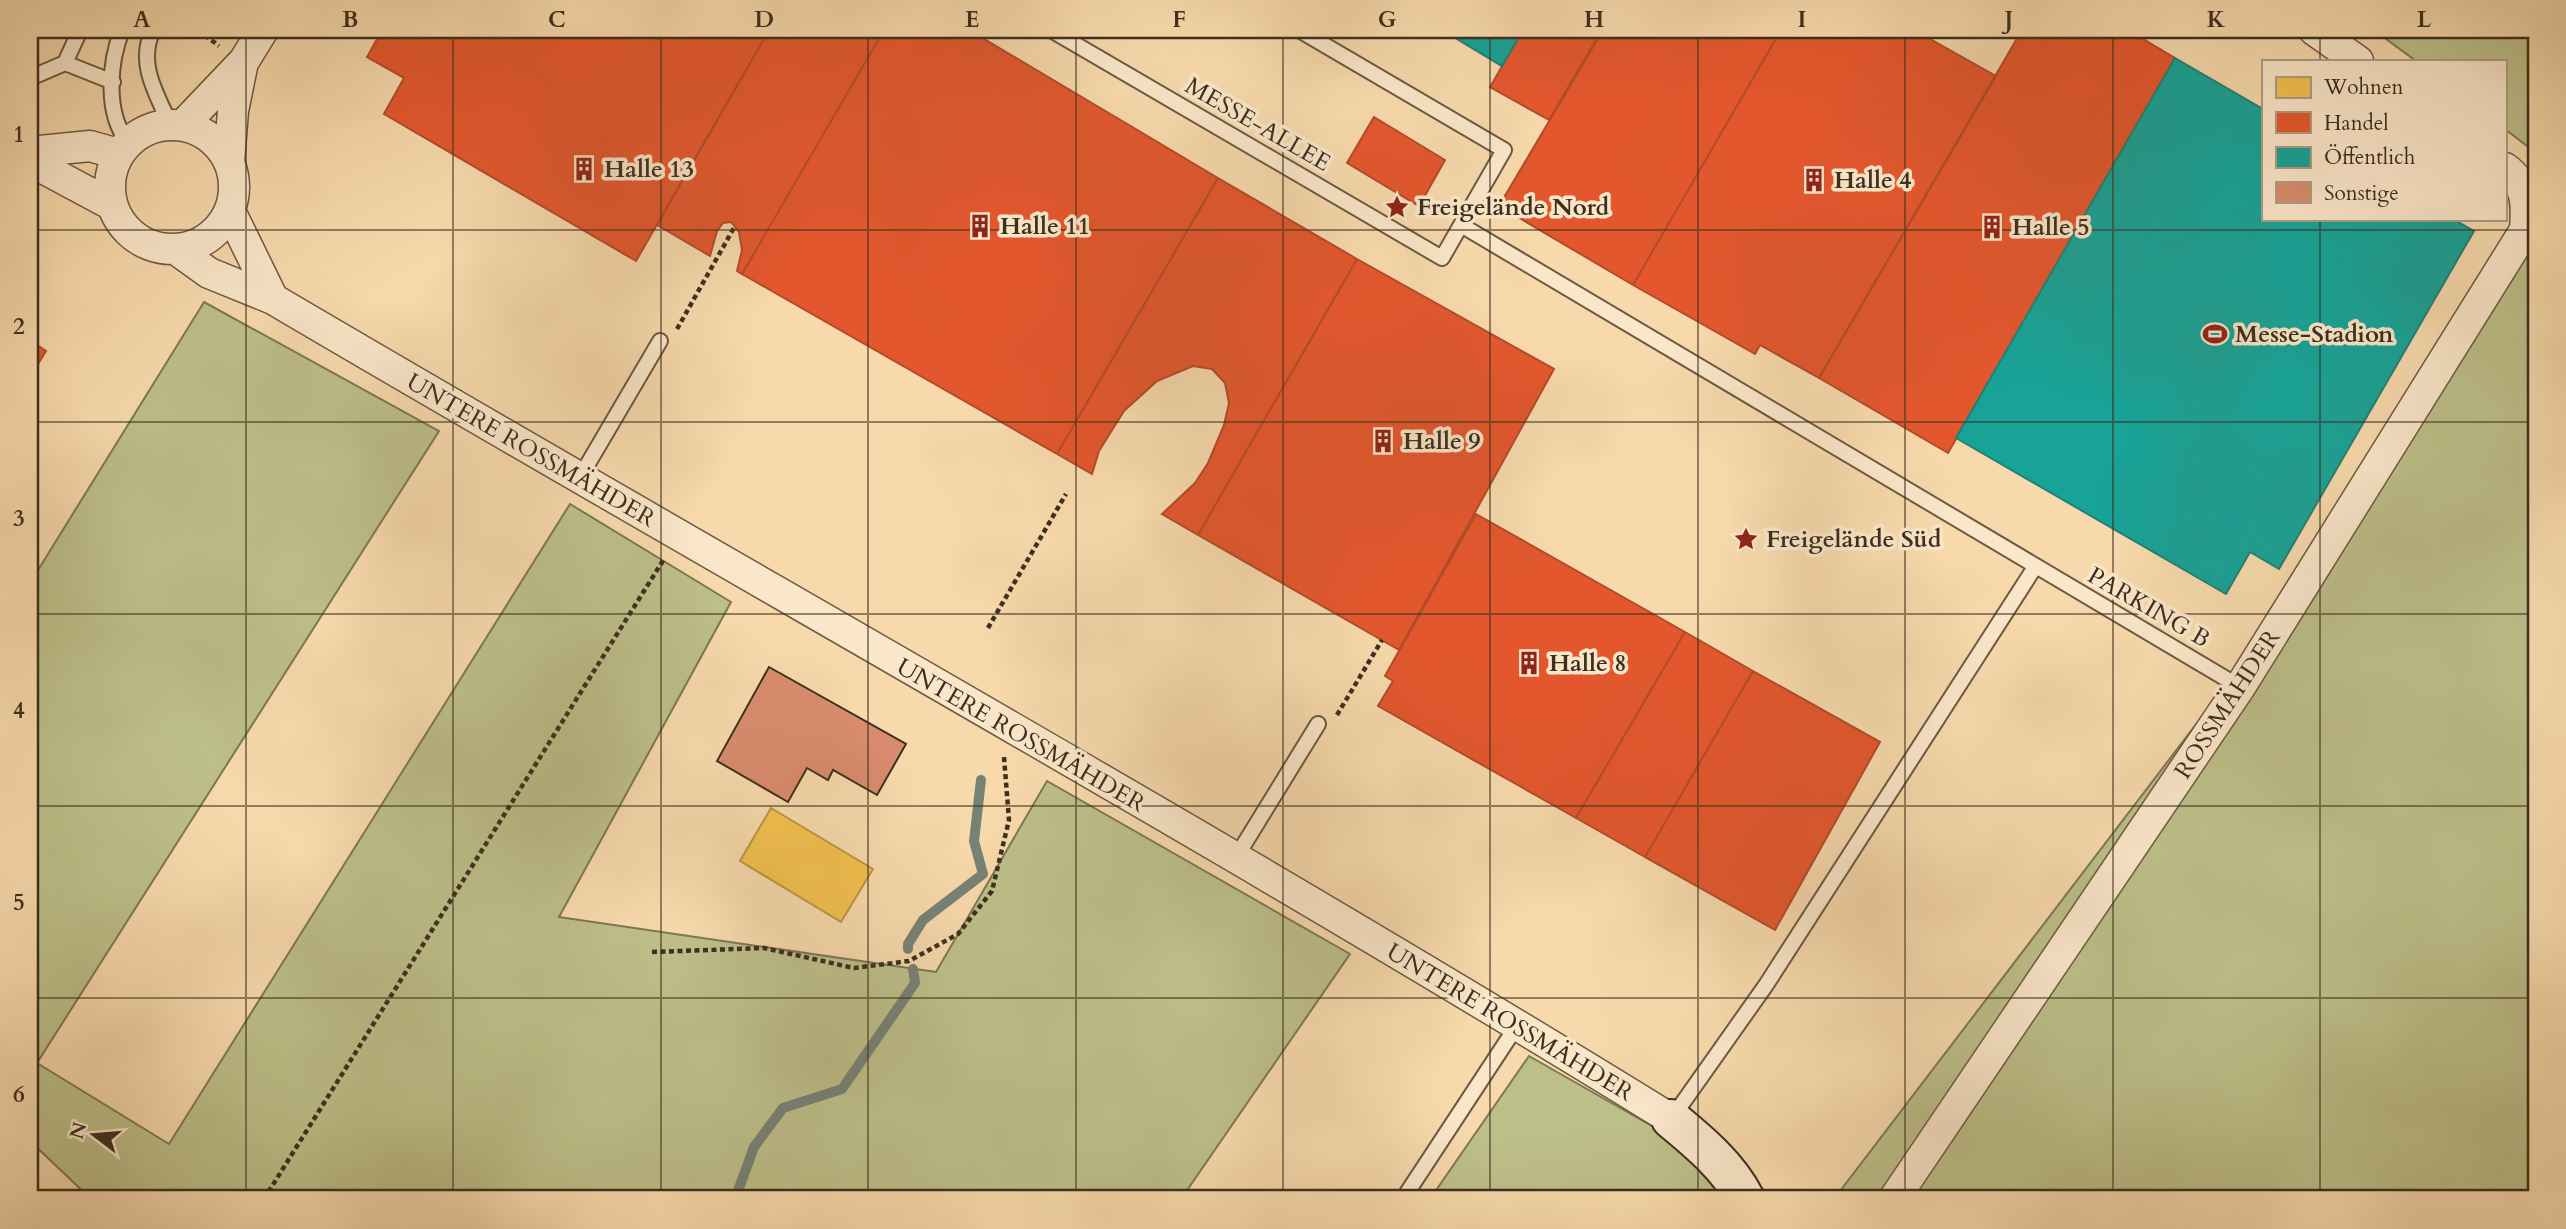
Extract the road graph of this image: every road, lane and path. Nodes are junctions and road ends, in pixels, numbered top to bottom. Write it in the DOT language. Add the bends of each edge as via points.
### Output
graph roads {
  1 [pos="80,30"];
  2 [pos="122,30"];
  3 [pos="153,30"];
  4 [pos="263,30"];
  5 [pos="1051,30"];
  6 [pos="1299,30"];
  7 [pos="2314,30"];
  8 [pos="2357,60"];
  9 [pos="244,61"];
  10 [pos="65,64"];
  11 [pos="30,78"];
  12 [pos="113,82"];
  13 [pos="177,125"];
  14 [pos="123,148"];
  15 [pos="30,152"];
  16 [pos="30,162"];
  17 [pos="229,162"];
  18 [pos="2506,169"];
  19 [pos="2532,202"];
  20 [pos="112,205"];
  21 [pos="230,211"];
  22 [pos="1461,225"];
  23 [pos="177,250"];
  24 [pos="273,299"];
  25 [pos="660,341"];
  26 [pos="579,479"];
  27 [pos="1066,494"];
  28 [pos="679,536"];
  29 [pos="2035,567"];
  30 [pos="988,628"];
  31 [pos="2240,687"];
  32 [pos="1001,722"];
  33 [pos="1318,724"];
  34 [pos="1235,859"];
  35 [pos="652,952"];
  36 [pos="1518,1024"];
  37 [pos="1671,1119"];
  38 [pos="264,1199"];
  39 [pos="1403,1199"];
  40 [pos="1745,1199"];
  41 [pos="1894,1199"];
  1 -- 10 [label="lane"];
  2 -- 12 [label="lane" via="116,44"];
  3 -- 13 [label="lane" via="146,45 147,69"];
  4 -- 9 [label="street"];
  5 -- 22 [label="lane, MESSE-ALLEE" via="1442,258"];
  6 -- 22 [label="lane" via="1504,150"];
  7 -- 8 [label="street"];
  9 -- 13 [label="street"];
  9 -- 17 [label="street" via="233,111"];
  10 -- 11 [label="lane"];
  10 -- 12 [label="lane"];
  12 -- 14 [label="lane" via="114,120"];
  13 -- 14 [label="street" via="140,133"];
  13 -- 17 [label="street" via="211,138"];
  14 -- 15 [label="street"];
  14 -- 20 [label="street" via="110,179"];
  16 -- 20 [label="street"];
  17 -- 21 [label="street" via="234,187"];
  18 -- 19 [label="street" via="2517,177"];
  19 -- 31 [label="street, ROSSMÄHDER" via="2525,230"];
  20 -- 23 [label="street" via="132,235 147,245"];
  21 -- 23 [label="street" via="209,238"];
  21 -- 24 [label="street"];
  22 -- 29 [label="lane, PARKING B"];
  23 -- 24 [label="street, UNTERE ROSSMÄHDER" via="209,273"];
  24 -- 26 [label="street, UNTERE ROSSMÄHDER"];
  25 -- 26 [label="lane"];
  26 -- 28 [label="street, UNTERE ROSSMÄHDER"];
  27 -- 30 [label="path"];
  28 -- 32 [label="street, UNTERE ROSSMÄHDER"];
  28 -- 38 [label="path"];
  29 -- 31 [label="lane, PARKING B"];
  29 -- 37 [label="lane" via="1766,985"];
  31 -- 41 [label="street, ROSSMÄHDER"];
  32 -- 34 [label="street, UNTERE ROSSMÄHDER"];
  32 -- 35 [label="path" via="1009,820 992,891 958,934 909,961 854,968 764,948"];
  33 -- 34 [label="lane"];
  34 -- 36 [label="street, UNTERE ROSSMÄHDER"];
  36 -- 37 [label="street, UNTERE ROSSMÄHDER"];
  36 -- 39 [label="lane"];
  37 -- 40 [label="main road, UNTERE ROSSMÄHDER" via="1704,1145"];
}
